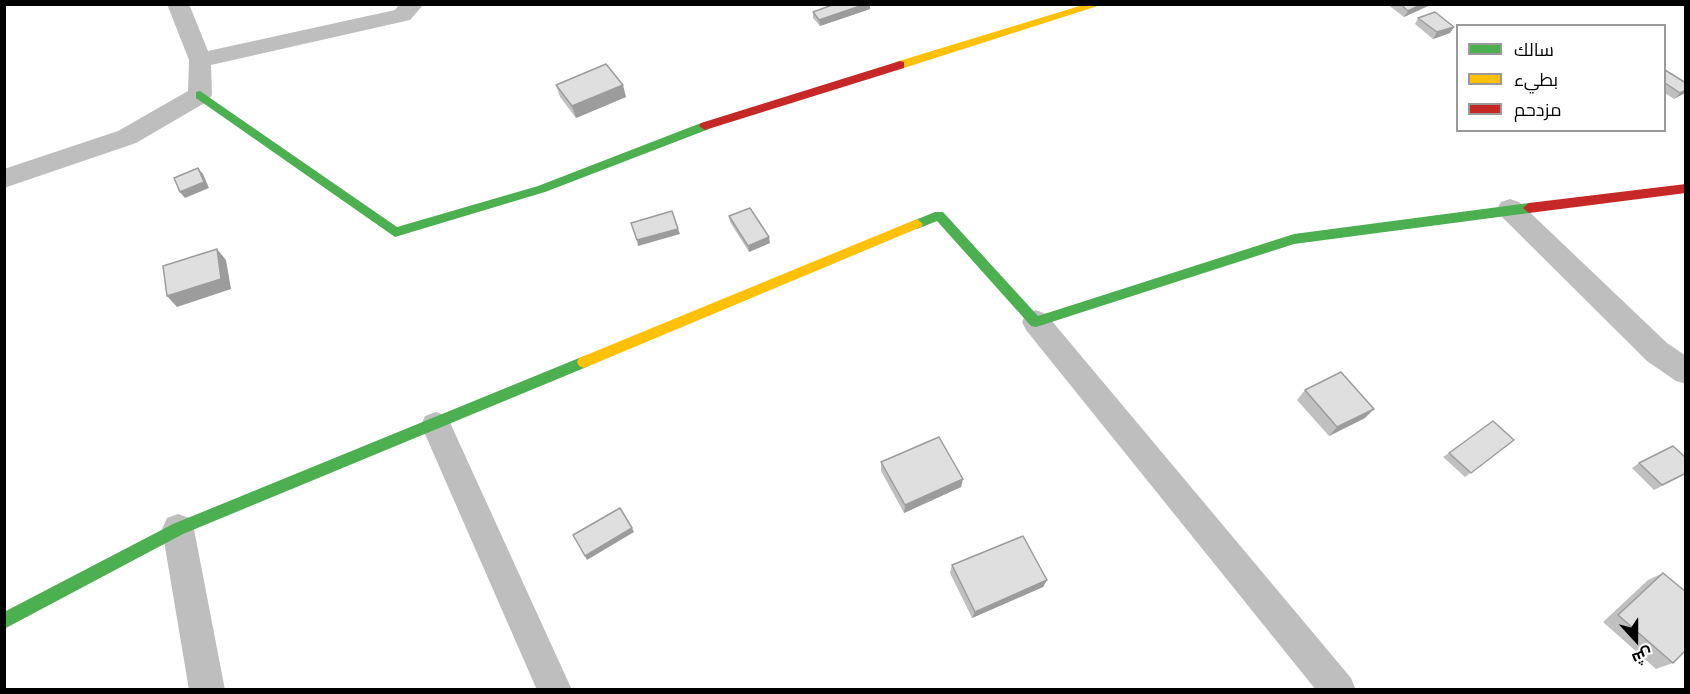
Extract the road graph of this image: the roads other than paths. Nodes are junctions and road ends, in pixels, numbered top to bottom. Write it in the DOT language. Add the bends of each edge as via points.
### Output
graph roads {
  1 [pos="178,4"];
  2 [pos="413,4"];
  3 [pos="1099,4"];
  4 [pos="200,60"];
  5 [pos="200,95"];
  6 [pos="4,179"];
  7 [pos="1686,188"];
  8 [pos="1510,209"];
  9 [pos="1036,322"];
  10 [pos="1686,372"];
  11 [pos="436,425"];
  12 [pos="178,529"];
  13 [pos="4,621"];
  14 [pos="207,690"];
  15 [pos="555,690"];
  16 [pos="1339,690"];
  1 -- 4 [label="street"];
  2 -- 4 [label="street" via="402,15"];
  3 -- 5 [label="street" via="732,116 541,189 395,232"];
  4 -- 5 [label="street"];
  5 -- 6 [label="street" via="127,137"];
  7 -- 8 [label="street"];
  8 -- 9 [label="street" via="1294,239"];
  8 -- 10 [label="street" via="1657,352"];
  9 -- 11 [label="street" via="939,215"];
  9 -- 16 [label="street"];
  11 -- 12 [label="street"];
  11 -- 15 [label="street"];
  12 -- 13 [label="street"];
  12 -- 14 [label="street"];
}
